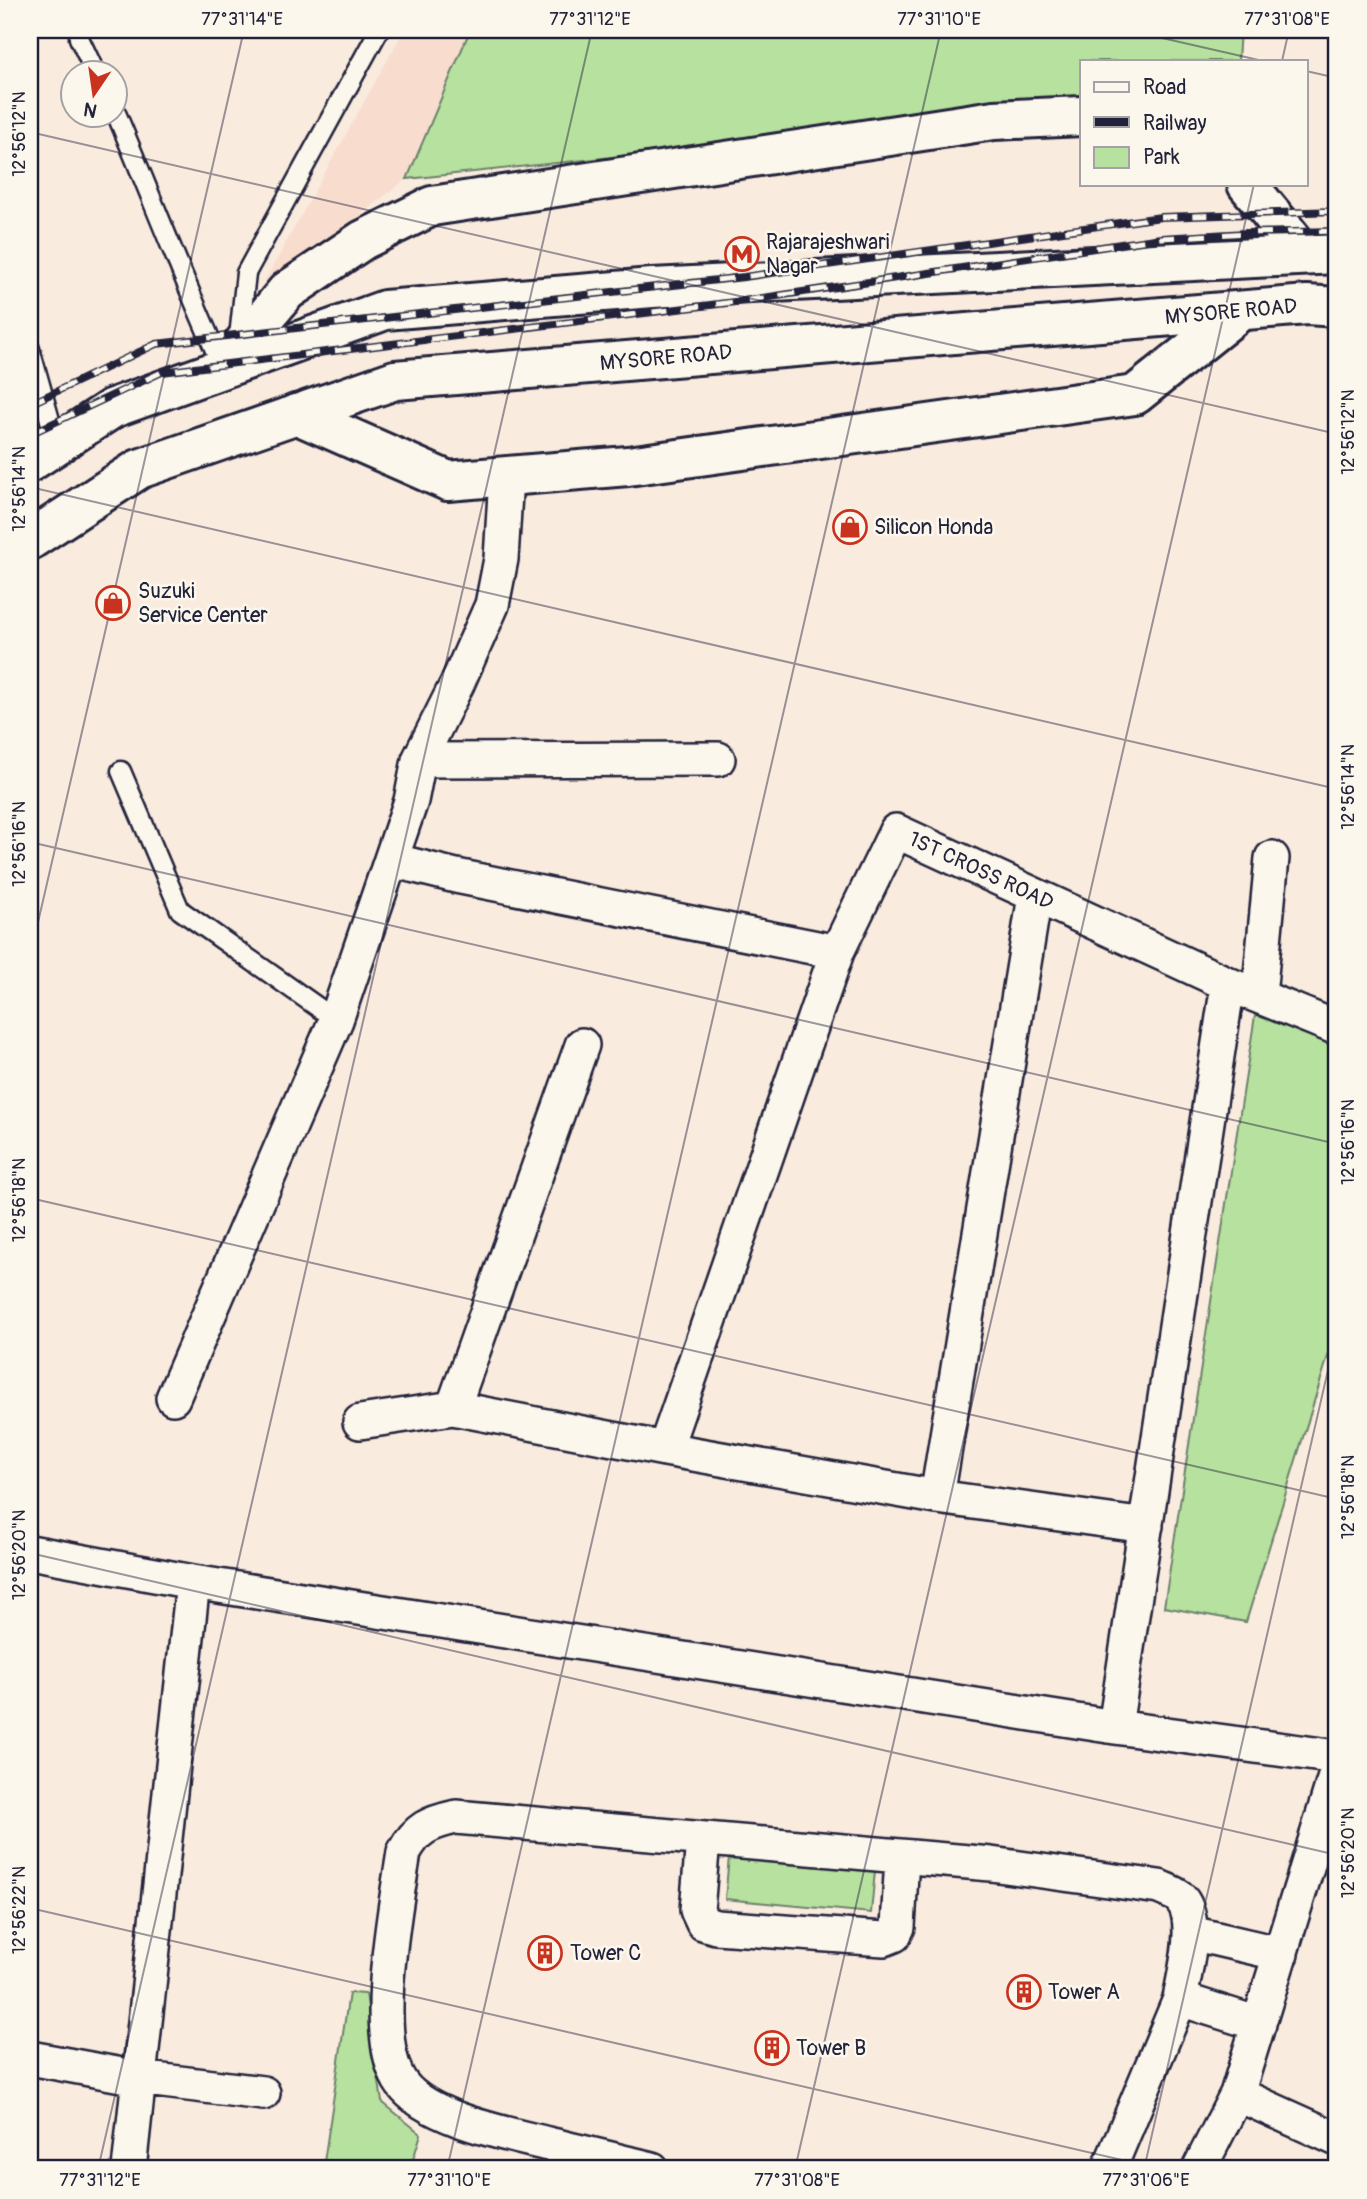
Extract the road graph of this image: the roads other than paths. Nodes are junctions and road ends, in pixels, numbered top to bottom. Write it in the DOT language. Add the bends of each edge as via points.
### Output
graph roads {
  1 [pos="379,30"];
  2 [pos="79,38"];
  3 [pos="89,60"];
  4 [pos="1080,116"];
  5 [pos="123,130"];
  6 [pos="1249,186"];
  7 [pos="1329,254"];
  8 [pos="1337,307"];
  9 [pos="1240,311"];
  10 [pos="30,349"];
  11 [pos="230,360"];
  12 [pos="296,414"];
  13 [pos="43,453"];
  14 [pos="506,477"];
  15 [pos="30,540"];
  16 [pos="718,759"];
  17 [pos="419,760"];
  18 [pos="121,771"];
  19 [pos="1272,858"];
  20 [pos="391,860"];
  21 [pos="1035,895"];
  22 [pos="836,952"];
  23 [pos="1228,984"];
  24 [pos="1259,996"];
  25 [pos="336,1020"];
  26 [pos="1337,1028"];
  27 [pos="582,1045"];
  28 [pos="173,1398"];
  29 [pos="453,1408"];
  30 [pos="360,1422"];
  31 [pos="665,1449"];
  32 [pos="937,1497"];
  33 [pos="1146,1526"];
  34 [pos="30,1552"];
  35 [pos="193,1582"];
  36 [pos="1115,1727"];
  37 [pos="1337,1757"];
  38 [pos="1337,1770"];
  39 [pos="703,1840"];
  40 [pos="902,1857"];
  41 [pos="1191,1933"];
  42 [pos="1281,1954"];
  43 [pos="1180,1999"];
  44 [pos="1259,2024"];
  45 [pos="30,2058"];
  46 [pos="138,2078"];
  47 [pos="262,2093"];
  48 [pos="1237,2094"];
  49 [pos="1337,2139"];
  50 [pos="129,2169"];
  51 [pos="652,2169"];
  52 [pos="1109,2169"];
  53 [pos="1199,2169"];
  1 -- 11 [label="lane" via="246,273"];
  2 -- 3 [label="lane"];
  4 -- 11 [label="main road" via="994,120 432,206 362,240 287,291"];
  5 -- 11 [label="lane" via="181,274"];
  6 -- 7 [label="main road"];
  7 -- 11 [label="main road" via="652,288 384,310"];
  8 -- 9 [label="main road, MYSORE ROAD"];
  9 -- 12 [label="main road, MYSORE ROAD" via="395,380"];
  9 -- 14 [label="main road" via="1135,396 628,466"];
  10 -- 13 [label="lane"];
  11 -- 13 [label="main road" via="113,408"];
  12 -- 14 [label="main road" via="448,481"];
  12 -- 15 [label="main road, MYSORE ROAD" via="139,469"];
  14 -- 17 [label="street" via="501,559 492,604"];
  16 -- 17 [label="street"];
  17 -- 20 [label="street"];
  18 -- 25 [label="lane" via="180,910"];
  19 -- 24 [label="street"];
  20 -- 22 [label="street"];
  20 -- 25 [label="street"];
  21 -- 22 [label="street, 1ST CROSS ROAD" via="896,831"];
  21 -- 23 [label="street, 1ST CROSS ROAD"];
  21 -- 32 [label="street"];
  22 -- 31 [label="street"];
  23 -- 24 [label="street, 1ST CROSS ROAD"];
  23 -- 33 [label="street"];
  24 -- 26 [label="street, 1ST CROSS ROAD"];
  25 -- 28 [label="street"];
  27 -- 29 [label="street"];
  29 -- 30 [label="street"];
  29 -- 31 [label="street"];
  31 -- 32 [label="street"];
  32 -- 33 [label="street"];
  33 -- 36 [label="street"];
  34 -- 35 [label="street"];
  35 -- 36 [label="street"];
  35 -- 46 [label="street"];
  36 -- 37 [label="street"];
  38 -- 42 [label="street"];
  39 -- 40 [label="street"];
  39 -- 40 [label="street" via="697,1910 703,1923 716,1927 884,1939 898,1927"];
  39 -- 51 [label="street" via="456,1817 422,1828 404,1852 385,1992 392,2060 402,2084 422,2101 469,2124"];
  40 -- 41 [label="street" via="1159,1887 1180,1897"];
  41 -- 42 [label="street"];
  41 -- 43 [label="street"];
  42 -- 44 [label="street"];
  43 -- 44 [label="street"];
  43 -- 52 [label="street"];
  44 -- 48 [label="street"];
  45 -- 46 [label="street"];
  46 -- 47 [label="street"];
  46 -- 50 [label="street"];
  48 -- 49 [label="street"];
  48 -- 53 [label="street"];
}
